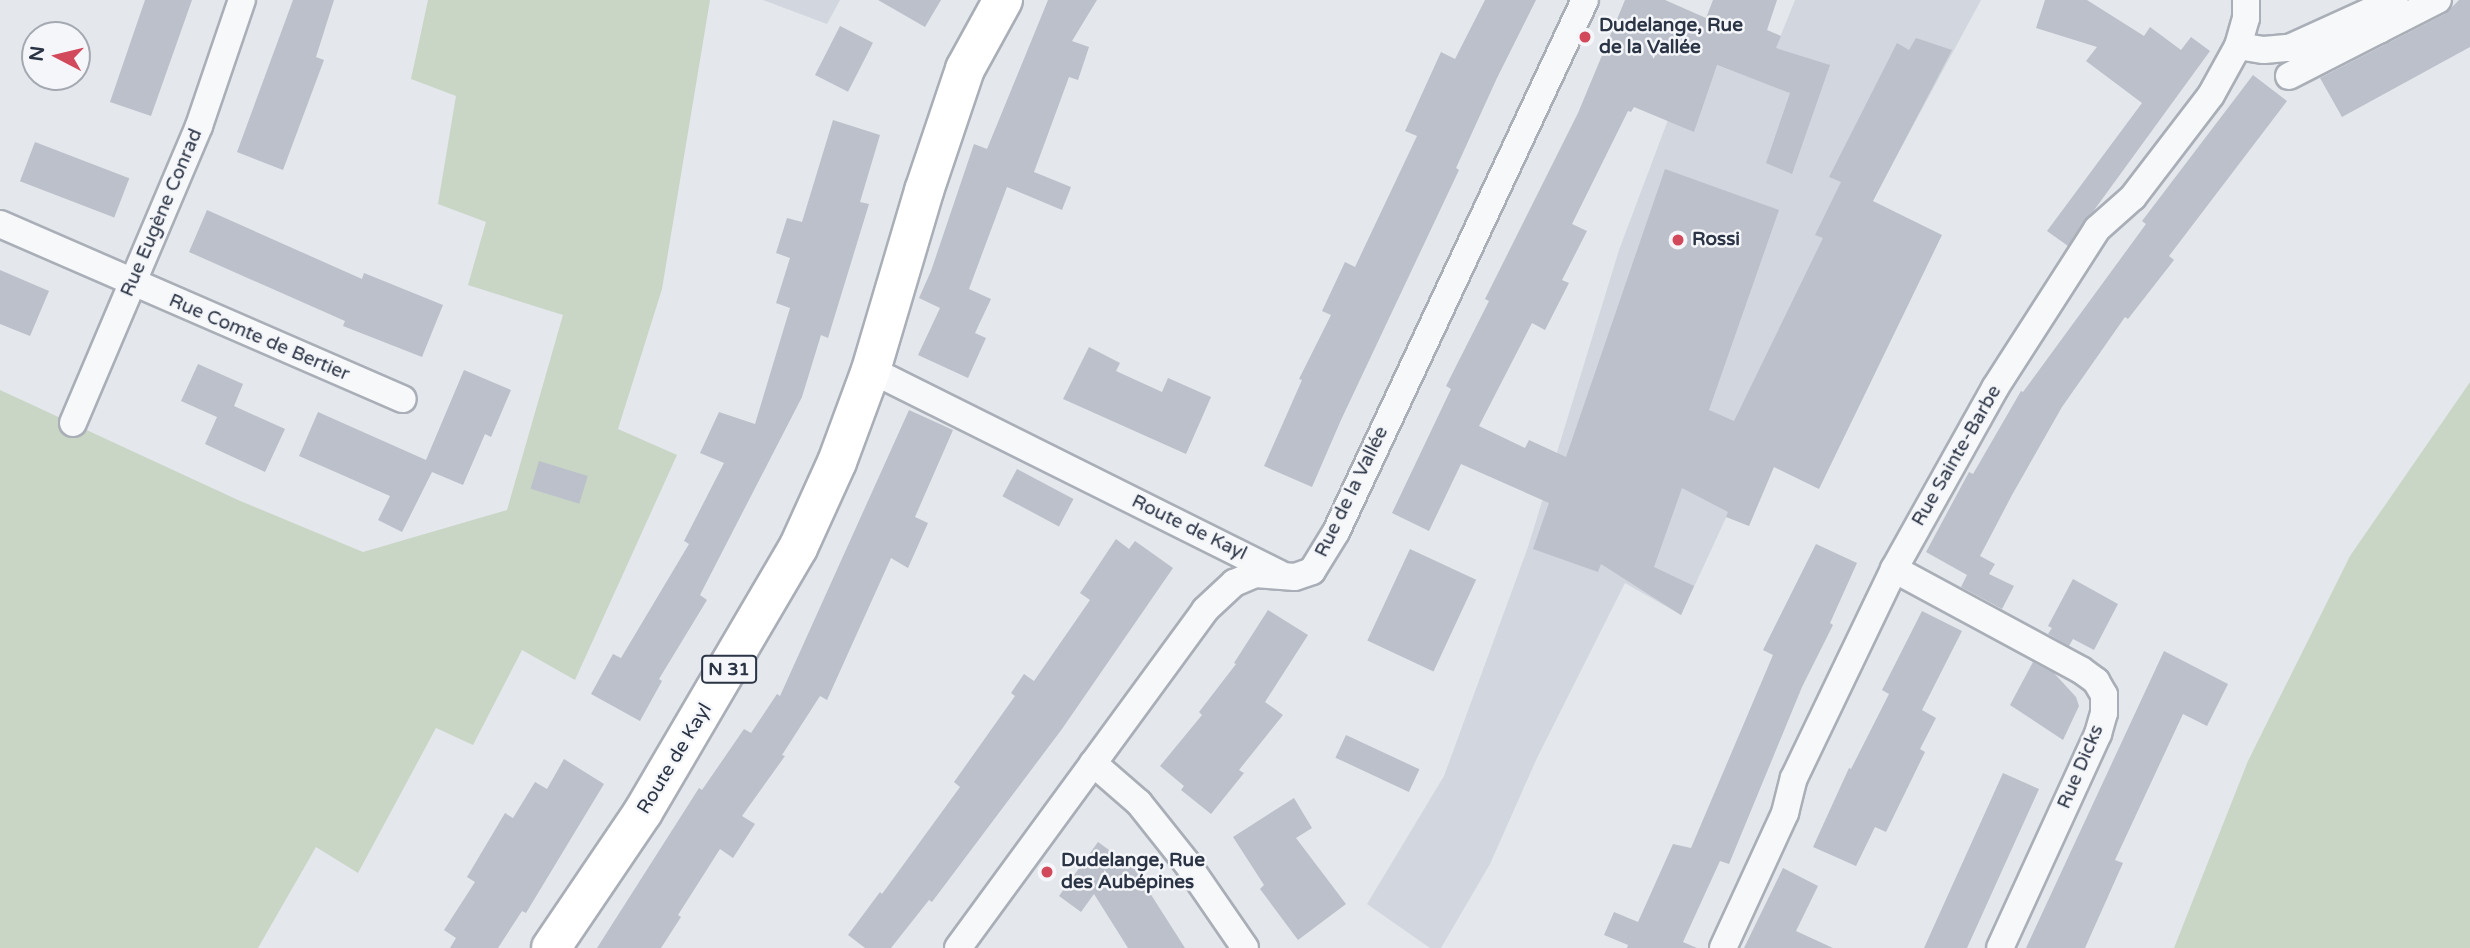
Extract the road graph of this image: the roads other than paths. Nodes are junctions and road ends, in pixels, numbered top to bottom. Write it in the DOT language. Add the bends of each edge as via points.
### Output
graph roads {
  1 [pos="243,0"];
  2 [pos="1003,0"];
  3 [pos="1585,0"];
  4 [pos="2246,0"];
  5 [pos="2395,0"];
  6 [pos="2438,0"];
  7 [pos="2375,21"];
  8 [pos="2238,47"];
  9 [pos="2290,76"];
  10 [pos="0,224"];
  11 [pos="132,284"];
  12 [pos="871,370"];
  13 [pos="402,399"];
  14 [pos="74,423"];
  15 [pos="1894,569"];
  16 [pos="1280,574"];
  17 [pos="1093,763"];
  18 [pos="551,948"];
  19 [pos="958,948"];
  20 [pos="1245,948"];
  21 [pos="1723,948"];
  22 [pos="2000,948"];
  1 -- 11 [label="street, Rue Eugène Conrad" via="199,126"];
  2 -- 12 [label="main road, Route de Kayl / N 31" via="965,69"];
  3 -- 16 [label="street, Rue de la Vallée" via="1336,532 1312,571 1296,577"];
  4 -- 8 [label="street, Rue Sainte-Barbe"];
  5 -- 7 [label="street"];
  6 -- 7 [label="street"];
  7 -- 8 [label="street" via="2289,48"];
  7 -- 9 [label="street"];
  8 -- 15 [label="street, Rue Sainte-Barbe" via="2211,94 2133,197 2097,229 1995,388"];
  10 -- 11 [label="street, Rue Comte de Bertier"];
  11 -- 13 [label="street, Rue Comte de Bertier"];
  11 -- 14 [label="street, Rue Eugène Conrad"];
  12 -- 16 [label="street, Route de Kayl"];
  12 -- 18 [label="main road, Route de Kayl / N 31" via="837,463 791,560 643,812"];
  15 -- 21 [label="street, Rue Sainte-Barbe" via="1794,778 1785,813"];
  15 -- 22 [label="street, Rue Dicks" via="2081,670 2096,681 2104,695 2098,734"];
  16 -- 17 [label="street, Rue de la Vallée" via="1255,574 1234,583 1205,610"];
  17 -- 19 [label="street, Rue de la Vallée"];
  17 -- 20 [label="street" via="1139,803"];
}
